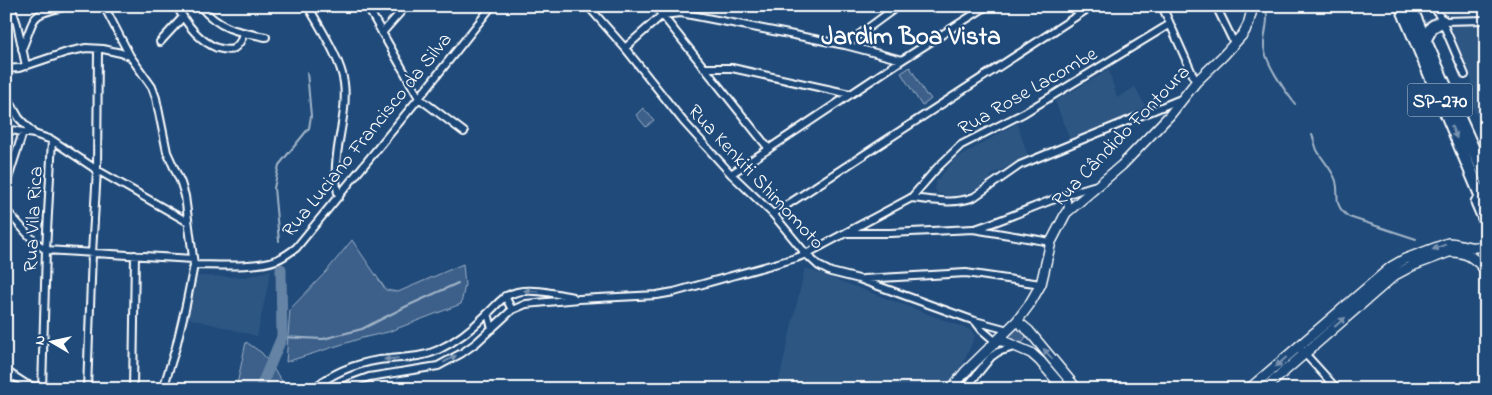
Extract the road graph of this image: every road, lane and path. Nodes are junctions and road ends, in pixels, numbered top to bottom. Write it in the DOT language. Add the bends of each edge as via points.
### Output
graph roads {
  1 [pos="10,6"];
  2 [pos="68,6"];
  3 [pos="104,6"];
  4 [pos="177,6"];
  5 [pos="200,6"];
  6 [pos="308,6"];
  7 [pos="367,6"];
  8 [pos="406,6"];
  9 [pos="492,6"];
  10 [pos="588,6"];
  11 [pos="655,6"];
  12 [pos="660,6"];
  13 [pos="878,6"];
  14 [pos="987,6"];
  15 [pos="1076,6"];
  16 [pos="1092,6"];
  17 [pos="1162,6"];
  18 [pos="1216,6"];
  19 [pos="1253,6"];
  20 [pos="1400,6"];
  21 [pos="1410,6"];
  22 [pos="1434,6"];
  23 [pos="895,8"];
  24 [pos="662,15"];
  25 [pos="1079,15"];
  26 [pos="183,17"];
  27 [pos="1486,20"];
  28 [pos="1442,21"];
  29 [pos="1170,24"];
  30 [pos="244,33"];
  31 [pos="382,33"];
  32 [pos="266,37"];
  33 [pos="1425,40"];
  34 [pos="160,42"];
  35 [pos="1234,43"];
  36 [pos="845,44"];
  37 [pos="625,48"];
  38 [pos="98,49"];
  39 [pos="22,50"];
  40 [pos="130,56"];
  41 [pos="902,60"];
  42 [pos="26,66"];
  43 [pos="6,68"];
  44 [pos="704,68"];
  45 [pos="1465,75"];
  46 [pos="1196,82"];
  47 [pos="850,94"];
  48 [pos="6,95"];
  49 [pos="419,98"];
  50 [pos="1183,98"];
  51 [pos="1152,111"];
  52 [pos="1170,115"];
  53 [pos="6,129"];
  54 [pos="23,132"];
  55 [pos="464,132"];
  56 [pos="34,134"];
  57 [pos="52,140"];
  58 [pos="769,149"];
  59 [pos="97,170"];
  60 [pos="731,174"];
  61 [pos="1486,178"];
  62 [pos="1101,184"];
  63 [pos="6,185"];
  64 [pos="1479,194"];
  65 [pos="338,197"];
  66 [pos="1061,197"];
  67 [pos="911,198"];
  68 [pos="1486,208"];
  69 [pos="6,210"];
  70 [pos="1068,210"];
  71 [pos="773,214"];
  72 [pos="1004,220"];
  73 [pos="188,222"];
  74 [pos="1486,223"];
  75 [pos="972,230"];
  76 [pos="845,233"];
  77 [pos="1007,234"];
  78 [pos="1051,242"];
  79 [pos="1486,244"];
  80 [pos="1458,248"];
  81 [pos="46,250"];
  82 [pos="92,253"];
  83 [pos="806,254"];
  84 [pos="135,256"];
  85 [pos="193,262"];
  86 [pos="1486,271"];
  87 [pos="859,279"];
  88 [pos="1041,284"];
  89 [pos="505,296"];
  90 [pos="579,299"];
  91 [pos="512,310"];
  92 [pos="488,314"];
  93 [pos="975,321"];
  94 [pos="1017,321"];
  95 [pos="492,329"];
  96 [pos="1008,330"];
  97 [pos="1030,334"];
  98 [pos="995,341"];
  99 [pos="1018,348"];
  100 [pos="1302,350"];
  101 [pos="6,371"];
  102 [pos="12,376"];
  103 [pos="323,381"];
  104 [pos="6,386"];
  105 [pos="1262,386"];
  106 [pos="42,389"];
  107 [pos="87,389"];
  108 [pos="133,389"];
  109 [pos="163,389"];
  110 [pos="313,389"];
  111 [pos="325,389"];
  112 [pos="336,389"];
  113 [pos="951,389"];
  114 [pos="965,389"];
  115 [pos="1064,389"];
  116 [pos="1077,389"];
  117 [pos="1249,389"];
  118 [pos="1336,389"];
  1 -- 39 [label="street"];
  2 -- 39 [label="street" via="39,14 33,20"];
  3 -- 40 [label="street"];
  4 -- 26 [label="street"];
  5 -- 30 [label="street" via="220,25"];
  6 -- 65 [label="street" via="329,43 344,82 335,179"];
  7 -- 31 [label="street"];
  8 -- 31 [label="street"];
  9 -- 49 [label="street, Rua Luciano Francisco da Silva"];
  10 -- 37 [label="street, Rua Kenkiti Shimomoto"];
  11 -- 24 [label="street"];
  12 -- 24 [label="street"];
  13 -- 23 [label="street"];
  14 -- 41 [label="street"];
  15 -- 25 [label="street"];
  16 -- 25 [label="street"];
  17 -- 29 [label="street"];
  18 -- 35 [label="street"];
  19 -- 35 [label="street, Rua Cândido Fontoura" via="1248,25"];
  20 -- 64 [label="highway, SP-270, one-way"];
  21 -- 33 [label="highway, SP-270"];
  22 -- 28 [label="street"];
  23 -- 36 [label="street"];
  24 -- 36 [label="street" via="680,13"];
  24 -- 37 [label="street"];
  24 -- 44 [label="street"];
  25 -- 71 [label="street"];
  26 -- 30 [label="street" via="199,37 222,50 232,49 240,43"];
  26 -- 34 [label="street"];
  27 -- 28 [label="street"];
  28 -- 33 [label="highway" via="1432,27"];
  28 -- 45 [label="street"];
  29 -- 46 [label="street"];
  29 -- 67 [label="street, Rua Rose Lacombe" via="1032,109 961,145"];
  30 -- 32 [label="street"];
  31 -- 49 [label="street"];
  33 -- 61 [label="highway, SP-270"];
  35 -- 46 [label="street, Rua Cândido Fontoura"];
  36 -- 41 [label="street"];
  37 -- 60 [label="street, Rua Kenkiti Shimomoto"];
  38 -- 40 [label="street"];
  38 -- 42 [label="street" via="67,52"];
  38 -- 59 [label="street"];
  39 -- 42 [label="street"];
  40 -- 73 [label="street" via="156,98 167,152 185,196"];
  41 -- 47 [label="street"];
  42 -- 43 [label="street"];
  44 -- 47 [label="street" via="732,68"];
  44 -- 58 [label="street"];
  46 -- 50 [label="street, Rua Cândido Fontoura"];
  47 -- 58 [label="street"];
  48 -- 56 [label="street" via="18,118"];
  49 -- 55 [label="street"];
  49 -- 65 [label="street, Rua Luciano Francisco da Silva"];
  50 -- 51 [label="street"];
  50 -- 52 [label="street, Rua Cândido Fontoura"];
  51 -- 52 [label="street"];
  51 -- 67 [label="street" via="1020,164 966,200 951,202"];
  52 -- 62 [label="street, Rua Cândido Fontoura"];
  53 -- 54 [label="street"];
  54 -- 56 [label="street"];
  54 -- 63 [label="street"];
  56 -- 57 [label="street"];
  57 -- 59 [label="street"];
  57 -- 81 [label="street, Rua Vila Rica"];
  58 -- 60 [label="street"];
  59 -- 73 [label="street"];
  59 -- 82 [label="street"];
  60 -- 71 [label="street, Rua Kenkiti Shimomoto"];
  62 -- 66 [label="street"];
  62 -- 70 [label="street, Rua Cândido Fontoura"];
  64 -- 68 [label="highway, SP-270"];
  64 -- 74 [label="highway" via="1477,200"];
  65 -- 85 [label="street, Rua Luciano Francisco da Silva" via="296,248 276,260 231,265"];
  66 -- 70 [label="street" via="1067,202"];
  66 -- 72 [label="street"];
  67 -- 76 [label="street"];
  69 -- 81 [label="street"];
  70 -- 78 [label="street, Rua Cândido Fontoura"];
  71 -- 83 [label="street, Rua Kenkiti Shimomoto"];
  72 -- 75 [label="street"];
  72 -- 77 [label="street"];
  73 -- 85 [label="street"];
  75 -- 76 [label="street"];
  75 -- 77 [label="street"];
  76 -- 83 [label="street"];
  77 -- 78 [label="street"];
  78 -- 88 [label="street, Rua Cândido Fontoura"];
  79 -- 80 [label="street"];
  80 -- 86 [label="street"];
  80 -- 100 [label="street" via="1405,269 1365,295"];
  81 -- 82 [label="street, Rua Luciano Francisco da Silva"];
  81 -- 106 [label="street, Rua Vila Rica"];
  82 -- 84 [label="street, Rua Luciano Francisco da Silva"];
  82 -- 107 [label="street"];
  83 -- 87 [label="street, Rua Kenkiti Shimomoto" via="824,269"];
  83 -- 90 [label="street" via="674,292"];
  84 -- 85 [label="street, Rua Luciano Francisco da Silva"];
  84 -- 108 [label="street"];
  85 -- 109 [label="street" via="178,339"];
  87 -- 88 [label="street" via="966,273"];
  87 -- 93 [label="street, Rua Kenkiti Shimomoto"];
  88 -- 94 [label="street, Rua Cândido Fontoura"];
  90 -- 89 [label="street, one-way" via="526,291"];
  89 -- 91 [label="street"];
  89 -- 92 [label="street"];
  90 -- 91 [label="street" via="526,304"];
  91 -- 95 [label="street"];
  92 -- 95 [label="street"];
  92 -- 103 [label="street, one-way" via="456,341 436,351 369,362 338,372"];
  93 -- 96 [label="street, Rua Kenkiti Shimomoto"];
  93 -- 98 [label="street, Rua Kenkiti Shimomoto"];
  94 -- 96 [label="street, Rua Cândido Fontoura"];
  94 -- 97 [label="street"];
  112 -- 95 [label="street, one-way" via="369,377 438,366 462,353"];
  96 -- 98 [label="street, Rua Cândido Fontoura"];
  97 -- 99 [label="street" via="1028,343"];
  116 -- 97 [label="street, one-way"];
  98 -- 99 [label="street"];
  98 -- 113 [label="street, Rua Cândido Fontoura"];
  99 -- 114 [label="street" via="990,357"];
  99 -- 115 [label="street" via="1040,361"];
  100 -- 105 [label="street"];
  100 -- 118 [label="street"];
  101 -- 102 [label="street"];
  102 -- 104 [label="street"];
  102 -- 106 [label="street"];
  103 -- 110 [label="street"];
  103 -- 111 [label="street"];
  105 -- 117 [label="street"];
}
